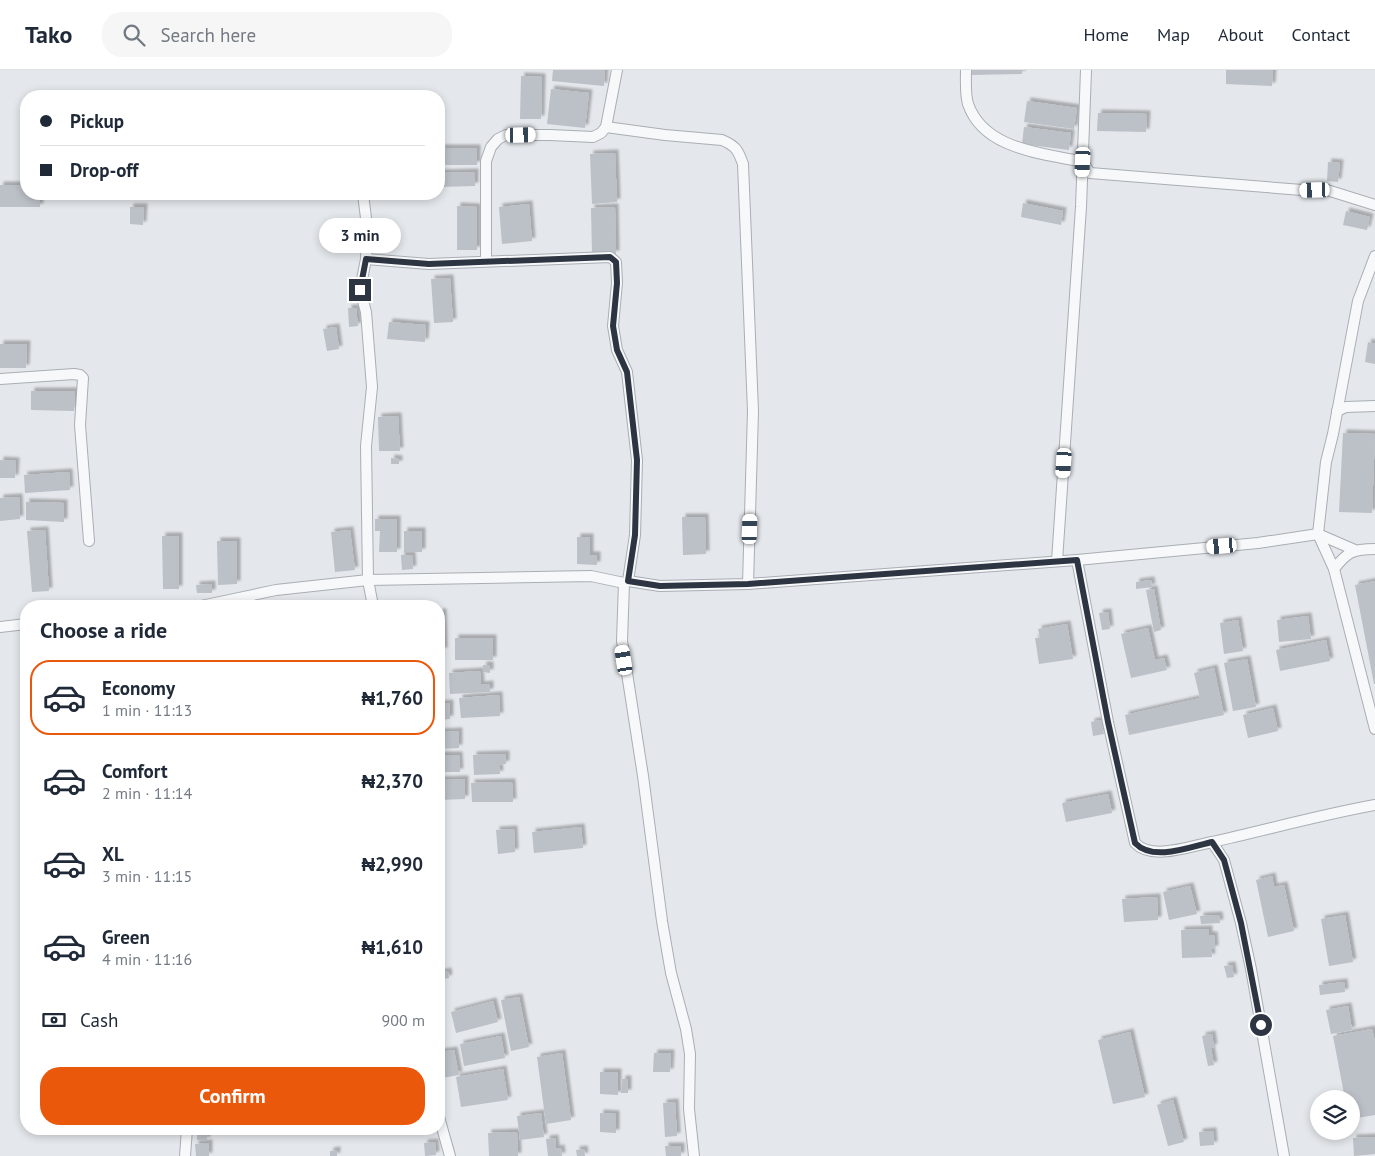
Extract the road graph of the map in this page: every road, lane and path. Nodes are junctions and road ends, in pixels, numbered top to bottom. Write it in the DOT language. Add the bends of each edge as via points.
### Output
graph roads {
  1 [pos="617,70"];
  2 [pos="966,70"];
  3 [pos="1086,70"];
  4 [pos="606,126"];
  5 [pos="1083,162"];
  6 [pos="364,200"];
  7 [pos="1375,205"];
  8 [pos="1375,256"];
  9 [pos="366,259"];
  10 [pos="486,261"];
  11 [pos="0,379"];
  12 [pos="1375,406"];
  13 [pos="1337,411"];
  14 [pos="1318,534"];
  15 [pos="89,541"];
  16 [pos="1375,549"];
  17 [pos="1355,550"];
  18 [pos="1077,560"];
  19 [pos="1057,561"];
  20 [pos="1334,569"];
  21 [pos="368,580"];
  22 [pos="626,582"];
  23 [pos="748,584"];
  24 [pos="230,600"];
  25 [pos="372,600"];
  26 [pos="20,625"];
  27 [pos="0,627"];
  28 [pos="1375,729"];
  29 [pos="1375,805"];
  30 [pos="1212,842"];
  31 [pos="186,1135"];
  32 [pos="444,1135"];
  33 [pos="185,1156"];
  34 [pos="450,1156"];
  35 [pos="694,1156"];
  36 [pos="1284,1156"];
  1 -- 4 [label="street"];
  2 -- 5 [label="street" via="967,102 983,128 998,139 1021,148"];
  3 -- 5 [label="street"];
  4 -- 10 [label="street" via="593,137 550,134 506,135 498,139 486,161"];
  4 -- 23 [label="street" via="722,140 738,150 743,164 753,411"];
  5 -- 7 [label="street" via="1090,173 1327,190"];
  5 -- 19 [label="street"];
  6 -- 9 [label="street"];
  8 -- 13 [label="street" via="1358,301"];
  9 -- 10 [label="street" via="429,264"];
  9 -- 21 [label="street" via="360,290 366,312 372,387 366,446"];
  10 -- 22 [label="street" via="610,257 616,262 613,326 617,350 627,372 637,460 635,535"];
  11 -- 15 [label="street" via="74,374 83,378 80,425"];
  12 -- 13 [label="street" via="1346,407"];
  13 -- 14 [label="street" via="1326,462"];
  14 -- 17 [label="street"];
  14 -- 18 [label="street" via="1258,543"];
  14 -- 20 [label="street"];
  16 -- 17 [label="street"];
  17 -- 20 [label="street"];
  18 -- 19 [label="street"];
  18 -- 30 [label="street" via="1135,843 1139,848 1164,852"];
  19 -- 23 [label="street"];
  20 -- 28 [label="street"];
  21 -- 22 [label="street" via="591,576"];
  21 -- 24 [label="street" via="276,590"];
  21 -- 25 [label="street"];
  22 -- 23 [label="street" via="660,586"];
  22 -- 35 [label="street" via="622,641 662,921 690,1054 689,1110"];
  26 -- 27 [label="street"];
  29 -- 30 [label="street"];
  30 -- 36 [label="street" via="1224,860 1241,923"];
  31 -- 33 [label="street"];
  32 -- 34 [label="street"];
}
